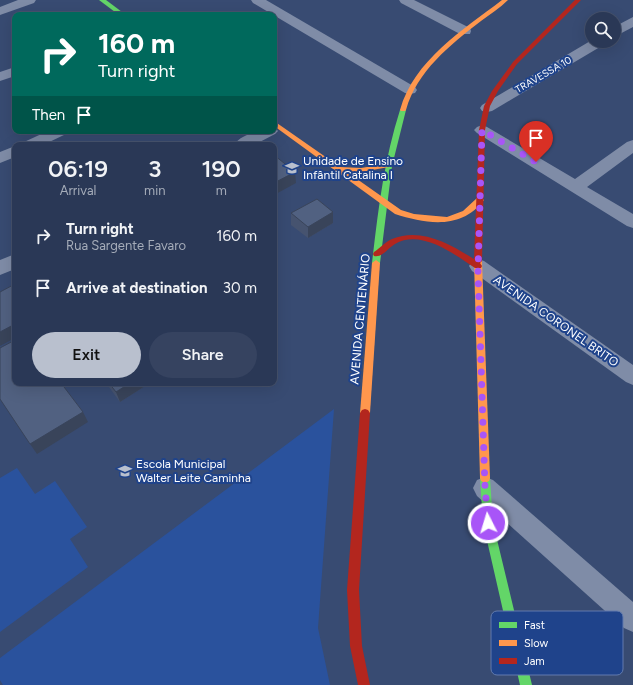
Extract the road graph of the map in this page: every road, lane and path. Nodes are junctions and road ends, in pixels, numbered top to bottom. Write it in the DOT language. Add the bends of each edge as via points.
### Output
graph roads {
  1 [pos="30,0"];
  2 [pos="102,0"];
  3 [pos="257,0"];
  4 [pos="405,0"];
  5 [pos="505,0"];
  6 [pos="578,0"];
  7 [pos="0,11"];
  8 [pos="119,12"];
  9 [pos="633,21"];
  10 [pos="621,29"];
  11 [pos="465,31"];
  12 [pos="588,48"];
  13 [pos="12,72"];
  14 [pos="0,76"];
  15 [pos="410,90"];
  16 [pos="487,108"];
  17 [pos="277,129"];
  18 [pos="482,130"];
  19 [pos="54,134"];
  20 [pos="262,134"];
  21 [pos="37,142"];
  22 [pos="247,142"];
  23 [pos="633,145"];
  24 [pos="12,153"];
  25 [pos="0,158"];
  26 [pos="389,165"];
  27 [pos="338,169"];
  28 [pos="576,187"];
  29 [pos="480,200"];
  30 [pos="383,201"];
  31 [pos="633,222"];
  32 [pos="377,254"];
  33 [pos="12,262"];
  34 [pos="478,266"];
  35 [pos="0,268"];
  36 [pos="633,376"];
  37 [pos="485,488"];
  38 [pos="509,611"];
  39 [pos="623,611"];
  40 [pos="623,611"];
  41 [pos="633,620"];
  42 [pos="524,675"];
  43 [pos="364,685"];
  44 [pos="526,685"];
  1 -- 7 [label="street"];
  2 -- 8 [label="main road"];
  3 -- 15 [label="street"];
  4 -- 11 [label="street"];
  5 -- 11 [label="main road, AVENIDA CENTENÁRIO"];
  6 -- 16 [label="main road" via="510,69"];
  9 -- 10 [label="street"];
  11 -- 15 [label="main road, AVENIDA CENTENÁRIO" via="427,66"];
  12 -- 16 [label="street, TRAVESSA 10"];
  13 -- 14 [label="street"];
  15 -- 26 [label="main road, AVENIDA CENTENÁRIO" via="396,129"];
  16 -- 18 [label="main road"];
  17 -- 27 [label="main road"];
  18 -- 28 [label="street"];
  18 -- 29 [label="main road"];
  19 -- 21 [label="street"];
  20 -- 22 [label="street"];
  23 -- 28 [label="street"];
  24 -- 25 [label="street"];
  26 -- 27 [label="main road" via="361,170"];
  26 -- 30 [label="main road, AVENIDA CENTENÁRIO"];
  27 -- 30 [label="main road"];
  28 -- 31 [label="street"];
  29 -- 30 [label="main road" via="466,213 448,220 414,218 398,212"];
  29 -- 34 [label="main road"];
  30 -- 32 [label="main road, AVENIDA CENTENÁRIO"];
  32 -- 34 [label="main road" via="396,240 416,237 448,246"];
  32 -- 43 [label="main road, AVENIDA CENTENÁRIO" via="352,590 356,646"];
  33 -- 35 [label="street"];
  34 -- 36 [label="street, AVENIDA CORONEL BRITO"];
  34 -- 37 [label="main road"];
  37 -- 38 [label="main road" via="490,530"];
  37 -- 39 [label="street"];
  40 -- 41 [label="street"];
  42 -- 44 [label="main road"];
}
